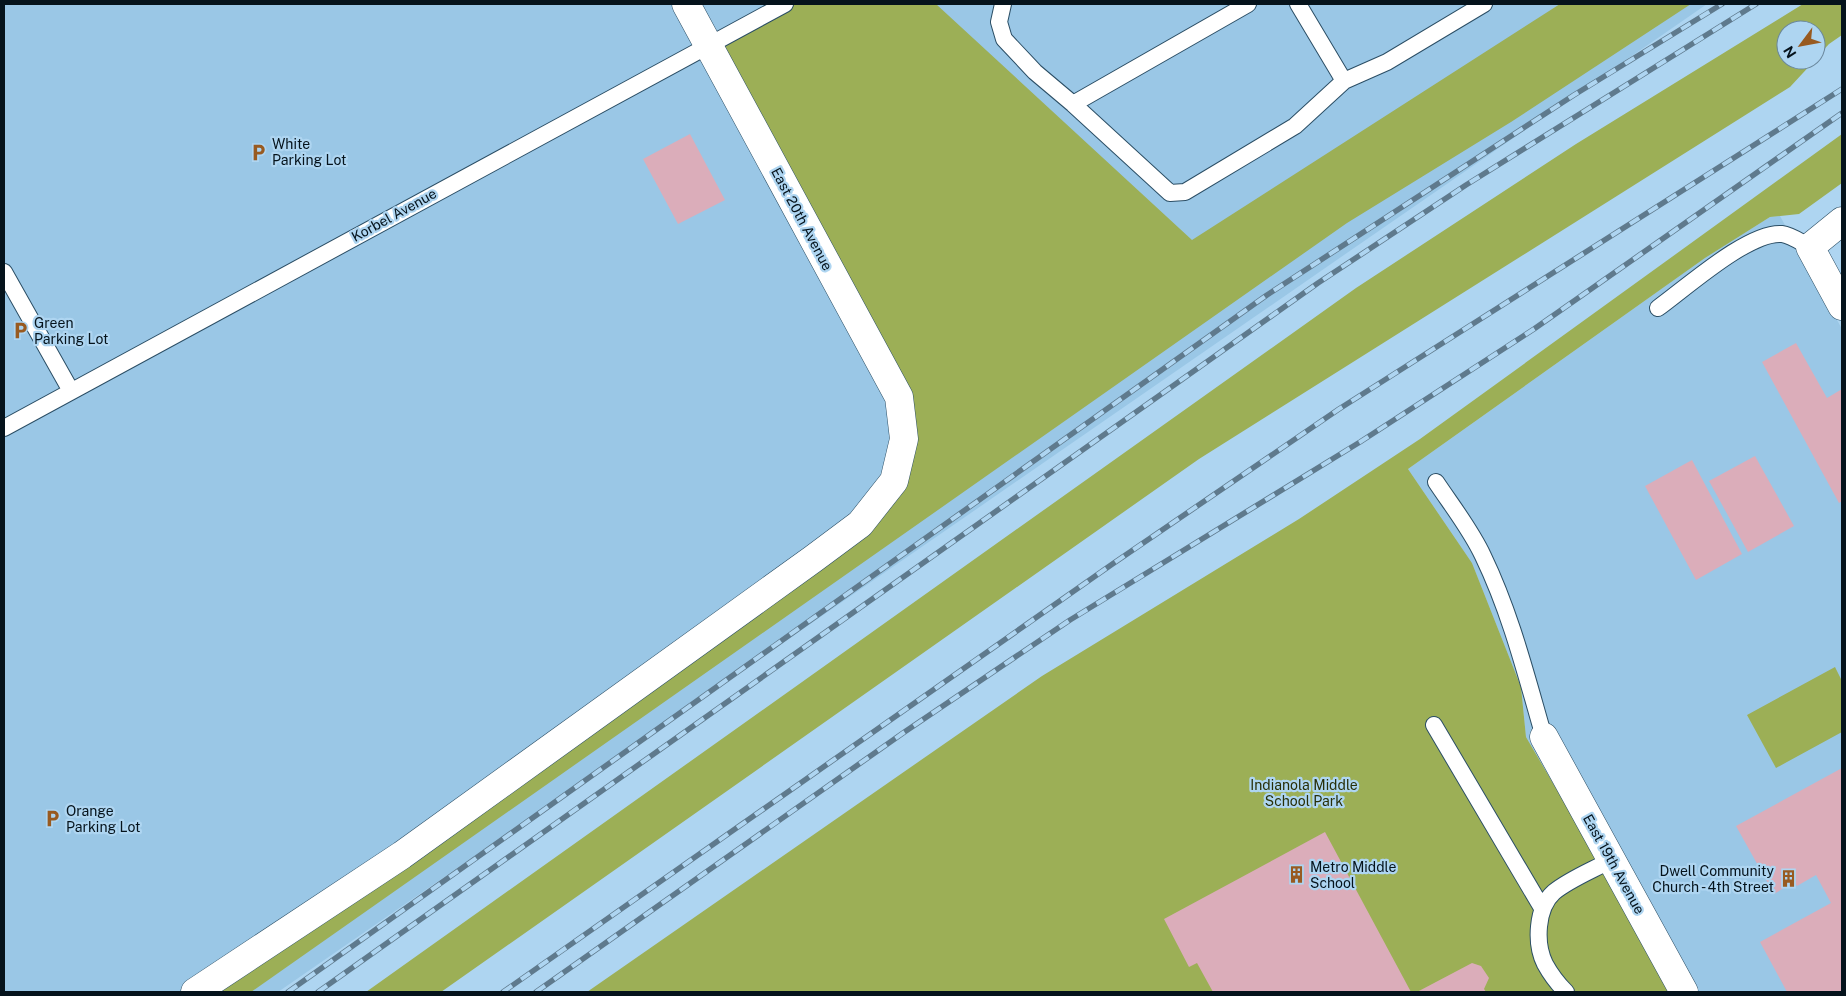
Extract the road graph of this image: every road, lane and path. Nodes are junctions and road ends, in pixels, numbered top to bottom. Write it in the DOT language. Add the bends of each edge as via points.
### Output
graph roads {
  1 [pos="686,4"];
  2 [pos="785,4"];
  3 [pos="1003,4"];
  4 [pos="1248,4"];
  5 [pos="1298,4"];
  6 [pos="1484,4"];
  7 [pos="709,47"];
  8 [pos="1344,80"];
  9 [pos="1073,104"];
  10 [pos="1842,221"];
  11 [pos="1810,247"];
  12 [pos="4,272"];
  13 [pos="1842,306"];
  14 [pos="1658,308"];
  15 [pos="71,391"];
  16 [pos="4,428"];
  17 [pos="1436,482"];
  18 [pos="1434,725"];
  19 [pos="1544,737"];
  20 [pos="1611,860"];
  21 [pos="1542,908"];
  22 [pos="195,992"];
  23 [pos="1566,992"];
  24 [pos="1681,992"];
  1 -- 7 [label="street, East 20th Avenue"];
  2 -- 7 [label="lane, Korbel Avenue"];
  3 -- 9 [label="lane" via="999,22 1004,39 1034,72"];
  4 -- 9 [label="lane"];
  5 -- 8 [label="lane"];
  6 -- 8 [label="lane" via="1387,62"];
  7 -- 15 [label="lane, Korbel Avenue"];
  7 -- 22 [label="street, East 20th Avenue" via="898,397 904,438 894,481 860,524 402,855"];
  8 -- 9 [label="lane" via="1295,126 1185,192 1170,193"];
  10 -- 11 [label="street"];
  11 -- 13 [label="street"];
  11 -- 14 [label="lane" via="1784,234 1766,235 1748,243"];
  12 -- 15 [label="lane"];
  15 -- 16 [label="lane, Korbel Avenue"];
  17 -- 19 [label="lane" via="1483,554 1522,654"];
  18 -- 21 [label="lane"];
  19 -- 20 [label="street, East 19th Avenue"];
  20 -- 21 [label="lane" via="1554,893"];
  20 -- 24 [label="street, East 19th Avenue"];
  21 -- 23 [label="lane" via="1540,947 1554,979"];
}
